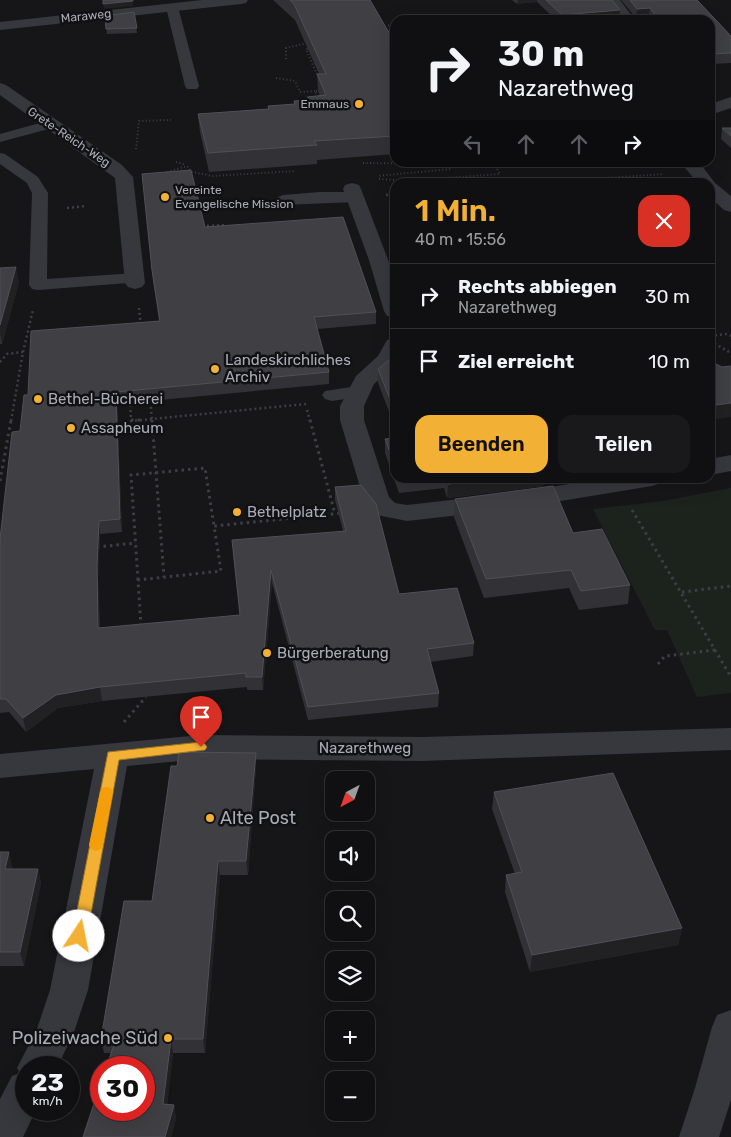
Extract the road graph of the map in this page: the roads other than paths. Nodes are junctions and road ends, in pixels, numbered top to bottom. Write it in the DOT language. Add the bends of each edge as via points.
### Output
graph roads {
  1 [pos="241,0"];
  2 [pos="613,0"];
  3 [pos="172,7"];
  4 [pos="624,15"];
  5 [pos="0,26"];
  6 [pos="192,86"];
  7 [pos="0,88"];
  8 [pos="715,97"];
  9 [pos="729,102"];
  10 [pos="715,108"];
  11 [pos="51,124"];
  12 [pos="0,138"];
  13 [pos="0,156"];
  14 [pos="715,192"];
  15 [pos="353,193"];
  16 [pos="283,200"];
  17 [pos="731,206"];
  18 [pos="135,280"];
  19 [pos="390,297"];
  20 [pos="390,354"];
  21 [pos="358,392"];
  22 [pos="332,395"];
  23 [pos="731,463"];
  24 [pos="715,466"];
  25 [pos="622,483"];
  26 [pos="731,739"];
  27 [pos="113,755"];
  28 [pos="0,766"];
  29 [pos="731,1027"];
  30 [pos="43,1056"];
  31 [pos="15,1111"];
  32 [pos="2,1137"];
  33 [pos="699,1137"];
  1 -- 3 [label="street, Maraweg"];
  2 -- 4 [label="street"];
  3 -- 5 [label="street, Maraweg"];
  3 -- 6 [label="lane"];
  7 -- 11 [label="street, Grete-Reich-Weg"];
  8 -- 9 [label="street"];
  9 -- 10 [label="street"];
  11 -- 12 [label="lane"];
  11 -- 18 [label="street, Grete-Reich-Weg" via="120,176"];
  13 -- 18 [label="lane" via="32,180 40,193 38,285"];
  14 -- 17 [label="street"];
  15 -- 16 [label="lane"];
  15 -- 19 [label="street"];
  20 -- 21 [label="street" via="364,381"];
  21 -- 22 [label="lane"];
  21 -- 25 [label="street" via="352,406 352,420 377,500 386,509 407,513 444,509"];
  23 -- 24 [label="street"];
  26 -- 27 [label="street, Nazarethweg" via="422,748 201,747"];
  27 -- 28 [label="street, Nazarethweg"];
  27 -- 30 [label="street" via="69,990"];
  29 -- 33 [label="street"];
  31 -- 32 [label="street"];
}
